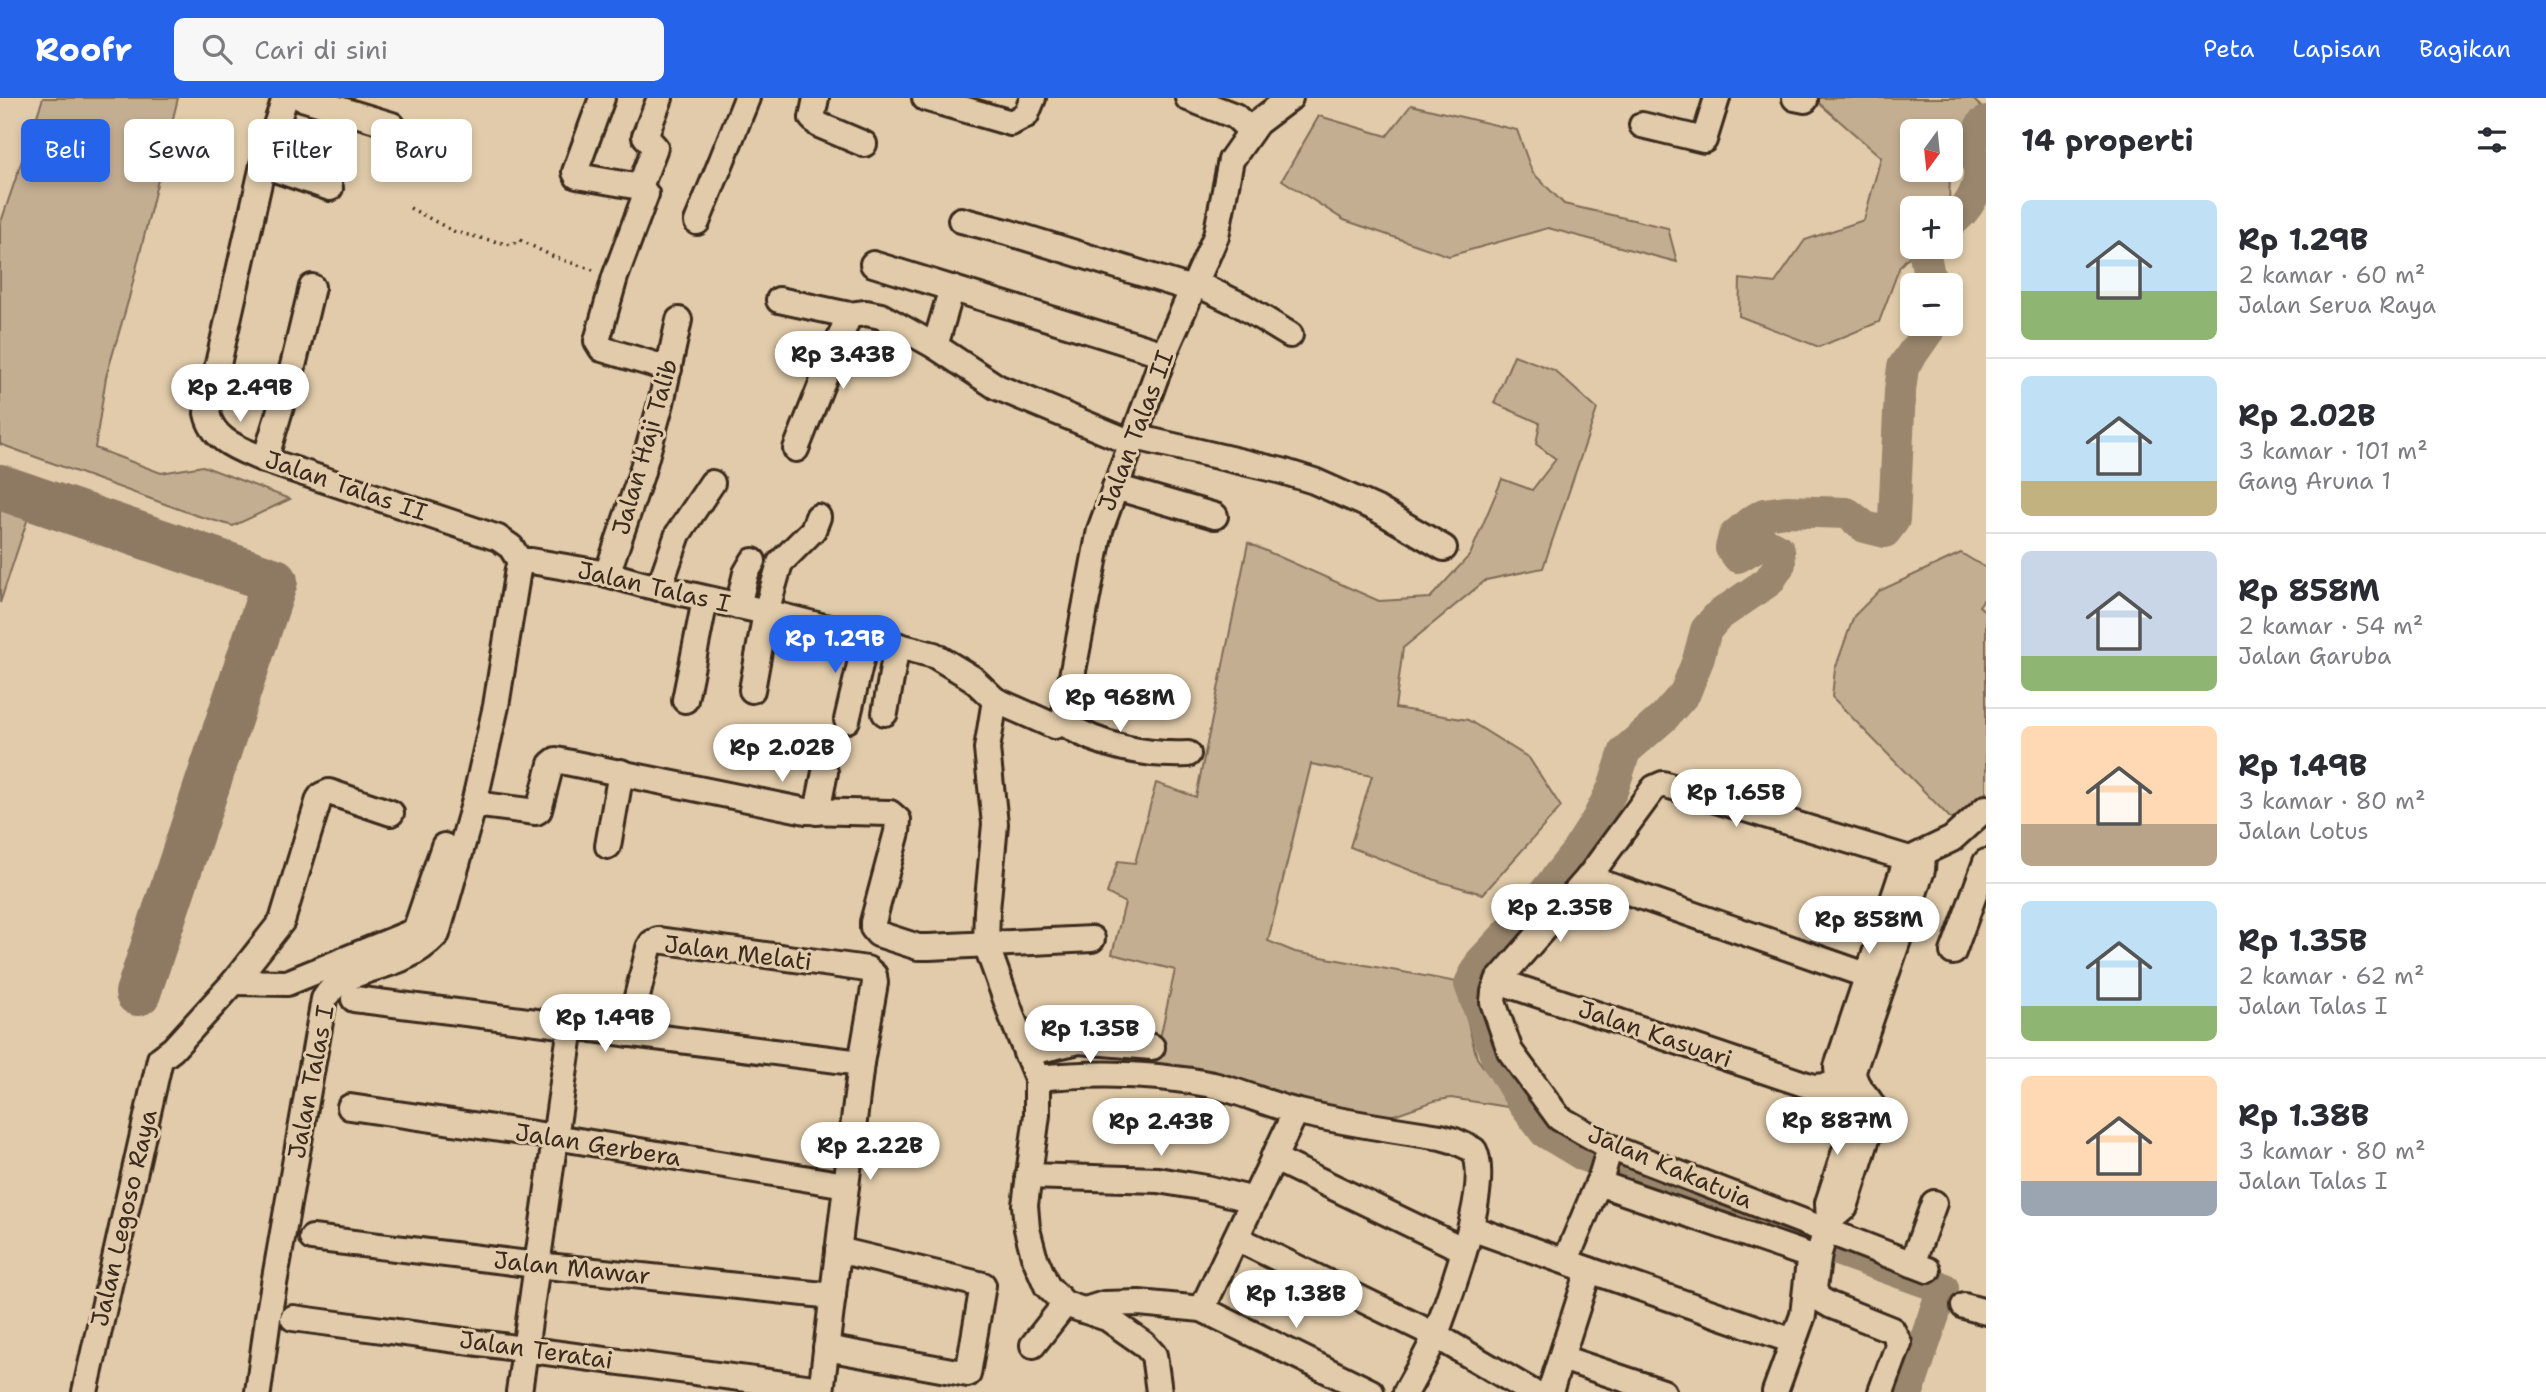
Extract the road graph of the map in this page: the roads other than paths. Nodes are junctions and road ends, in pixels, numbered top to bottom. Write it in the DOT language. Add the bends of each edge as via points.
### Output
graph roads {
  1 [pos="285,98"];
  2 [pos="302,98"];
  3 [pos="602,98"];
  4 [pos="660,98"];
  5 [pos="747,98"];
  6 [pos="816,98"];
  7 [pos="925,98"];
  8 [pos="1033,98"];
  9 [pos="1188,98"];
  10 [pos="1290,98"];
  11 [pos="1717,98"];
  12 [pos="278,119"];
  13 [pos="372,119"];
  14 [pos="1642,125"];
  15 [pos="1251,131"];
  16 [pos="864,144"];
  17 [pos="259,182"];
  18 [pos="313,182"];
  19 [pos="640,187"];
  20 [pos="330,188"];
  21 [pos="961,220"];
  22 [pos="697,222"];
  23 [pos="873,264"];
  24 [pos="1194,286"];
  25 [pos="312,287"];
  26 [pos="953,288"];
  27 [pos="779,300"];
  28 [pos="849,316"];
  29 [pos="679,320"];
  30 [pos="1290,335"];
  31 [pos="935,346"];
  32 [pos="1164,354"];
  33 [pos="669,369"];
  34 [pos="1133,440"];
  35 [pos="796,449"];
  36 [pos="265,460"];
  37 [pos="712,483"];
  38 [pos="1115,487"];
  39 [pos="1215,516"];
  40 [pos="818,517"];
  41 [pos="1444,548"];
  42 [pos="753,561"];
  43 [pos="521,563"];
  44 [pos="607,574"];
  45 [pos="659,588"];
  46 [pos="705,600"];
  47 [pos="738,606"];
  48 [pos="766,612"];
  49 [pos="866,639"];
  50 [pos="897,645"];
  51 [pos="752,690"];
  52 [pos="685,700"];
  53 [pos="995,700"];
  54 [pos="885,713"];
  55 [pos="847,720"];
  56 [pos="1060,725"];
  57 [pos="1179,761"];
  58 [pos="621,772"];
  59 [pos="825,772"];
  60 [pos="474,804"];
  61 [pos="1986,808"];
  62 [pos="817,812"];
  63 [pos="391,813"];
  64 [pos="444,846"];
  65 [pos="608,846"];
  66 [pos="1929,850"];
  67 [pos="1986,852"];
  68 [pos="1986,862"];
  69 [pos="1587,878"];
  70 [pos="1092,939"];
  71 [pos="986,944"];
  72 [pos="1953,952"];
  73 [pos="1866,975"];
  74 [pos="1498,981"];
  75 [pos="234,982"];
  76 [pos="354,999"];
  77 [pos="571,1027"];
  78 [pos="628,1034"];
  79 [pos="1152,1047"];
  80 [pos="173,1049"];
  81 [pos="1026,1053"];
  82 [pos="861,1063"];
  83 [pos="1037,1078"];
  84 [pos="1846,1085"];
  85 [pos="350,1107"];
  86 [pos="1296,1111"];
  87 [pos="555,1138"];
  88 [pos="1273,1157"];
  89 [pos="1604,1164"];
  90 [pos="1028,1176"];
  91 [pos="846,1185"];
  92 [pos="1254,1199"];
  93 [pos="1934,1203"];
  94 [pos="1824,1236"];
  95 [pos="312,1238"];
  96 [pos="1236,1238"];
  97 [pos="1467,1239"];
  98 [pos="838,1250"];
  99 [pos="1566,1260"];
  100 [pos="537,1265"];
  101 [pos="1589,1270"];
  102 [pos="833,1296"];
  103 [pos="1075,1307"];
  104 [pos="1202,1309"];
  105 [pos="293,1318"];
  106 [pos="1435,1335"];
  107 [pos="1793,1340"];
  108 [pos="1033,1345"];
  109 [pos="826,1348"];
  110 [pos="525,1349"];
  111 [pos="1562,1358"];
  112 [pos="821,1390"];
  113 [pos="85,1392"];
  114 [pos="102,1392"];
  115 [pos="258,1392"];
  116 [pos="519,1392"];
  117 [pos="1158,1392"];
  118 [pos="1371,1392"];
  119 [pos="1406,1392"];
  120 [pos="1532,1392"];
  121 [pos="1550,1392"];
  122 [pos="1663,1392"];
  123 [pos="1774,1392"];
  124 [pos="1881,1392"];
  1 -- 12 [label="street, Jalan Talas II"];
  2 -- 13 [label="street"];
  3 -- 19 [label="street" via="575,172 580,178"];
  4 -- 19 [label="street" via="645,136 655,147"];
  5 -- 22 [label="street"];
  6 -- 16 [label="street" via="812,118 819,125"];
  7 -- 8 [label="street" via="1011,123 1026,115"];
  9 -- 15 [label="street" via="1235,116"];
  10 -- 15 [label="street, Jalan Talas II"];
  11 -- 14 [label="street" via="1704,140"];
  15 -- 24 [label="street, Jalan Talas II" via="1231,160 1216,236"];
  17 -- 36 [label="street, Jalan Talas II" via="207,413 217,435"];
  18 -- 20 [label="street"];
  19 -- 33 [label="street" via="645,197 597,335 599,347"];
  21 -- 24 [label="street"];
  23 -- 26 [label="street"];
  24 -- 30 [label="street" via="1241,305"];
  24 -- 32 [label="street, Jalan Talas II"];
  25 -- 36 [label="street"];
  26 -- 31 [label="street"];
  26 -- 32 [label="street"];
  27 -- 28 [label="street"];
  28 -- 31 [label="street" via="874,313"];
  28 -- 35 [label="street"];
  29 -- 33 [label="street, Jalan Haji Talib"];
  31 -- 34 [label="street" via="997,387"];
  32 -- 34 [label="street, Jalan Talas II"];
  33 -- 44 [label="street, Jalan Haji Talib"];
  34 -- 38 [label="street, Jalan Talas II"];
  34 -- 41 [label="street" via="1314,481 1377,509"];
  36 -- 43 [label="street, Jalan Talas II" via="498,538"];
  37 -- 45 [label="street" via="678,534"];
  38 -- 39 [label="street"];
  38 -- 56 [label="street, Jalan Talas II" via="1100,530"];
  40 -- 48 [label="street" via="813,530 780,564"];
  42 -- 47 [label="street"];
  43 -- 44 [label="street, Jalan Talas I"];
  43 -- 60 [label="street, Jalan Talas I"];
  44 -- 45 [label="street, Jalan Talas I"];
  45 -- 46 [label="street, Jalan Talas I"];
  46 -- 47 [label="street, Jalan Talas I"];
  46 -- 52 [label="street"];
  47 -- 48 [label="street, Jalan Talas I"];
  48 -- 49 [label="street, Jalan Talas I"];
  48 -- 51 [label="street"];
  49 -- 50 [label="street, Jalan Talas I"];
  49 -- 55 [label="street"];
  50 -- 53 [label="street, Jalan Talas I" via="952,664"];
  50 -- 54 [label="street"];
  53 -- 56 [label="street"];
  53 -- 71 [label="street" via="987,750 995,824"];
  56 -- 57 [label="street" via="1065,735 1112,755"];
  58 -- 60 [label="street" via="556,760 536,812"];
  58 -- 62 [label="street"];
  58 -- 65 [label="street"];
  59 -- 62 [label="street"];
  60 -- 115 [label="street, Jalan Talas I" via="438,934 403,958 335,984 324,999"];
  61 -- 66 [label="street"];
  62 -- 71 [label="street" via="890,813 898,820 873,922 878,934 918,947"];
  63 -- 75 [label="street, Jalan Legoso Raya" via="329,792 322,794 282,920"];
  64 -- 75 [label="street" via="415,931 287,982"];
  66 -- 67 [label="street"];
  66 -- 69 [label="street" via="1663,784 1654,788"];
  66 -- 73 [label="street" via="1904,867"];
  66 -- 84 [label="street"];
  68 -- 72 [label="street"];
  69 -- 73 [label="street"];
  69 -- 74 [label="street"];
  70 -- 71 [label="street"];
  71 -- 81 [label="street"];
  73 -- 84 [label="street" via="1837,1067"];
  74 -- 84 [label="street, Jalan Kasuari" via="1813,1087"];
  74 -- 89 [label="street, Jalan Kakatuia" via="1493,1002 1510,1051 1559,1118"];
  75 -- 80 [label="street, Jalan Legoso Raya"];
  76 -- 77 [label="street"];
  77 -- 78 [label="street"];
  77 -- 87 [label="street"];
  78 -- 82 [label="street"];
  78 -- 82 [label="street, Jalan Melati" via="649,948 658,940 867,969 875,983"];
  79 -- 81 [label="street" via="1079,1041"];
  80 -- 113 [label="street, Jalan Legoso Raya" via="160,1059"];
  80 -- 114 [label="street, Jalan Legoso Raya" via="177,1063"];
  81 -- 83 [label="street"];
  82 -- 91 [label="street"];
  83 -- 86 [label="street" via="1092,1073 1156,1077 1213,1086"];
  83 -- 90 [label="street"];
  84 -- 94 [label="street" via="1839,1090 1858,1111 1828,1203"];
  85 -- 87 [label="street, Jalan Gerbera"];
  86 -- 88 [label="street"];
  86 -- 97 [label="street" via="1455,1140 1474,1150 1480,1168"];
  87 -- 91 [label="street, Jalan Gerbera"];
  87 -- 100 [label="street"];
  88 -- 92 [label="street"];
  88 -- 97 [label="street"];
  89 -- 94 [label="street, Jalan Kakatuia"];
  89 -- 99 [label="street"];
  89 -- 107 [label="street" via="1807,1255 1803,1314"];
  90 -- 92 [label="street" via="1158,1180"];
  90 -- 103 [label="street" via="1025,1205 1034,1256 1047,1286"];
  91 -- 98 [label="street"];
  92 -- 96 [label="street"];
  93 -- 94 [label="street, Jalan Kakatuia" via="1920,1267"];
  94 -- 124 [label="street" via="1814,1289 1818,1298 1892,1330 1899,1343"];
  95 -- 100 [label="street, Jalan Mawar"];
  96 -- 104 [label="street"];
  96 -- 106 [label="street"];
  97 -- 99 [label="street"];
  97 -- 106 [label="street"];
  98 -- 102 [label="street"];
  98 -- 109 [label="street" via="983,1285 968,1374"];
  99 -- 101 [label="street"];
  100 -- 102 [label="street, Jalan Mawar"];
  100 -- 110 [label="street"];
  101 -- 107 [label="street"];
  101 -- 111 [label="street"];
  102 -- 109 [label="street"];
  103 -- 104 [label="street" via="1139,1303"];
  103 -- 108 [label="street"];
  103 -- 117 [label="street" via="1107,1318 1144,1343 1154,1355"];
  104 -- 118 [label="street"];
  105 -- 110 [label="street, Jalan Teratai"];
  106 -- 119 [label="street"];
  106 -- 120 [label="street"];
  107 -- 123 [label="street"];
  109 -- 112 [label="street"];
  110 -- 112 [label="street, Jalan Teratai"];
  110 -- 116 [label="street"];
  111 -- 121 [label="street"];
  111 -- 122 [label="street"];
}
